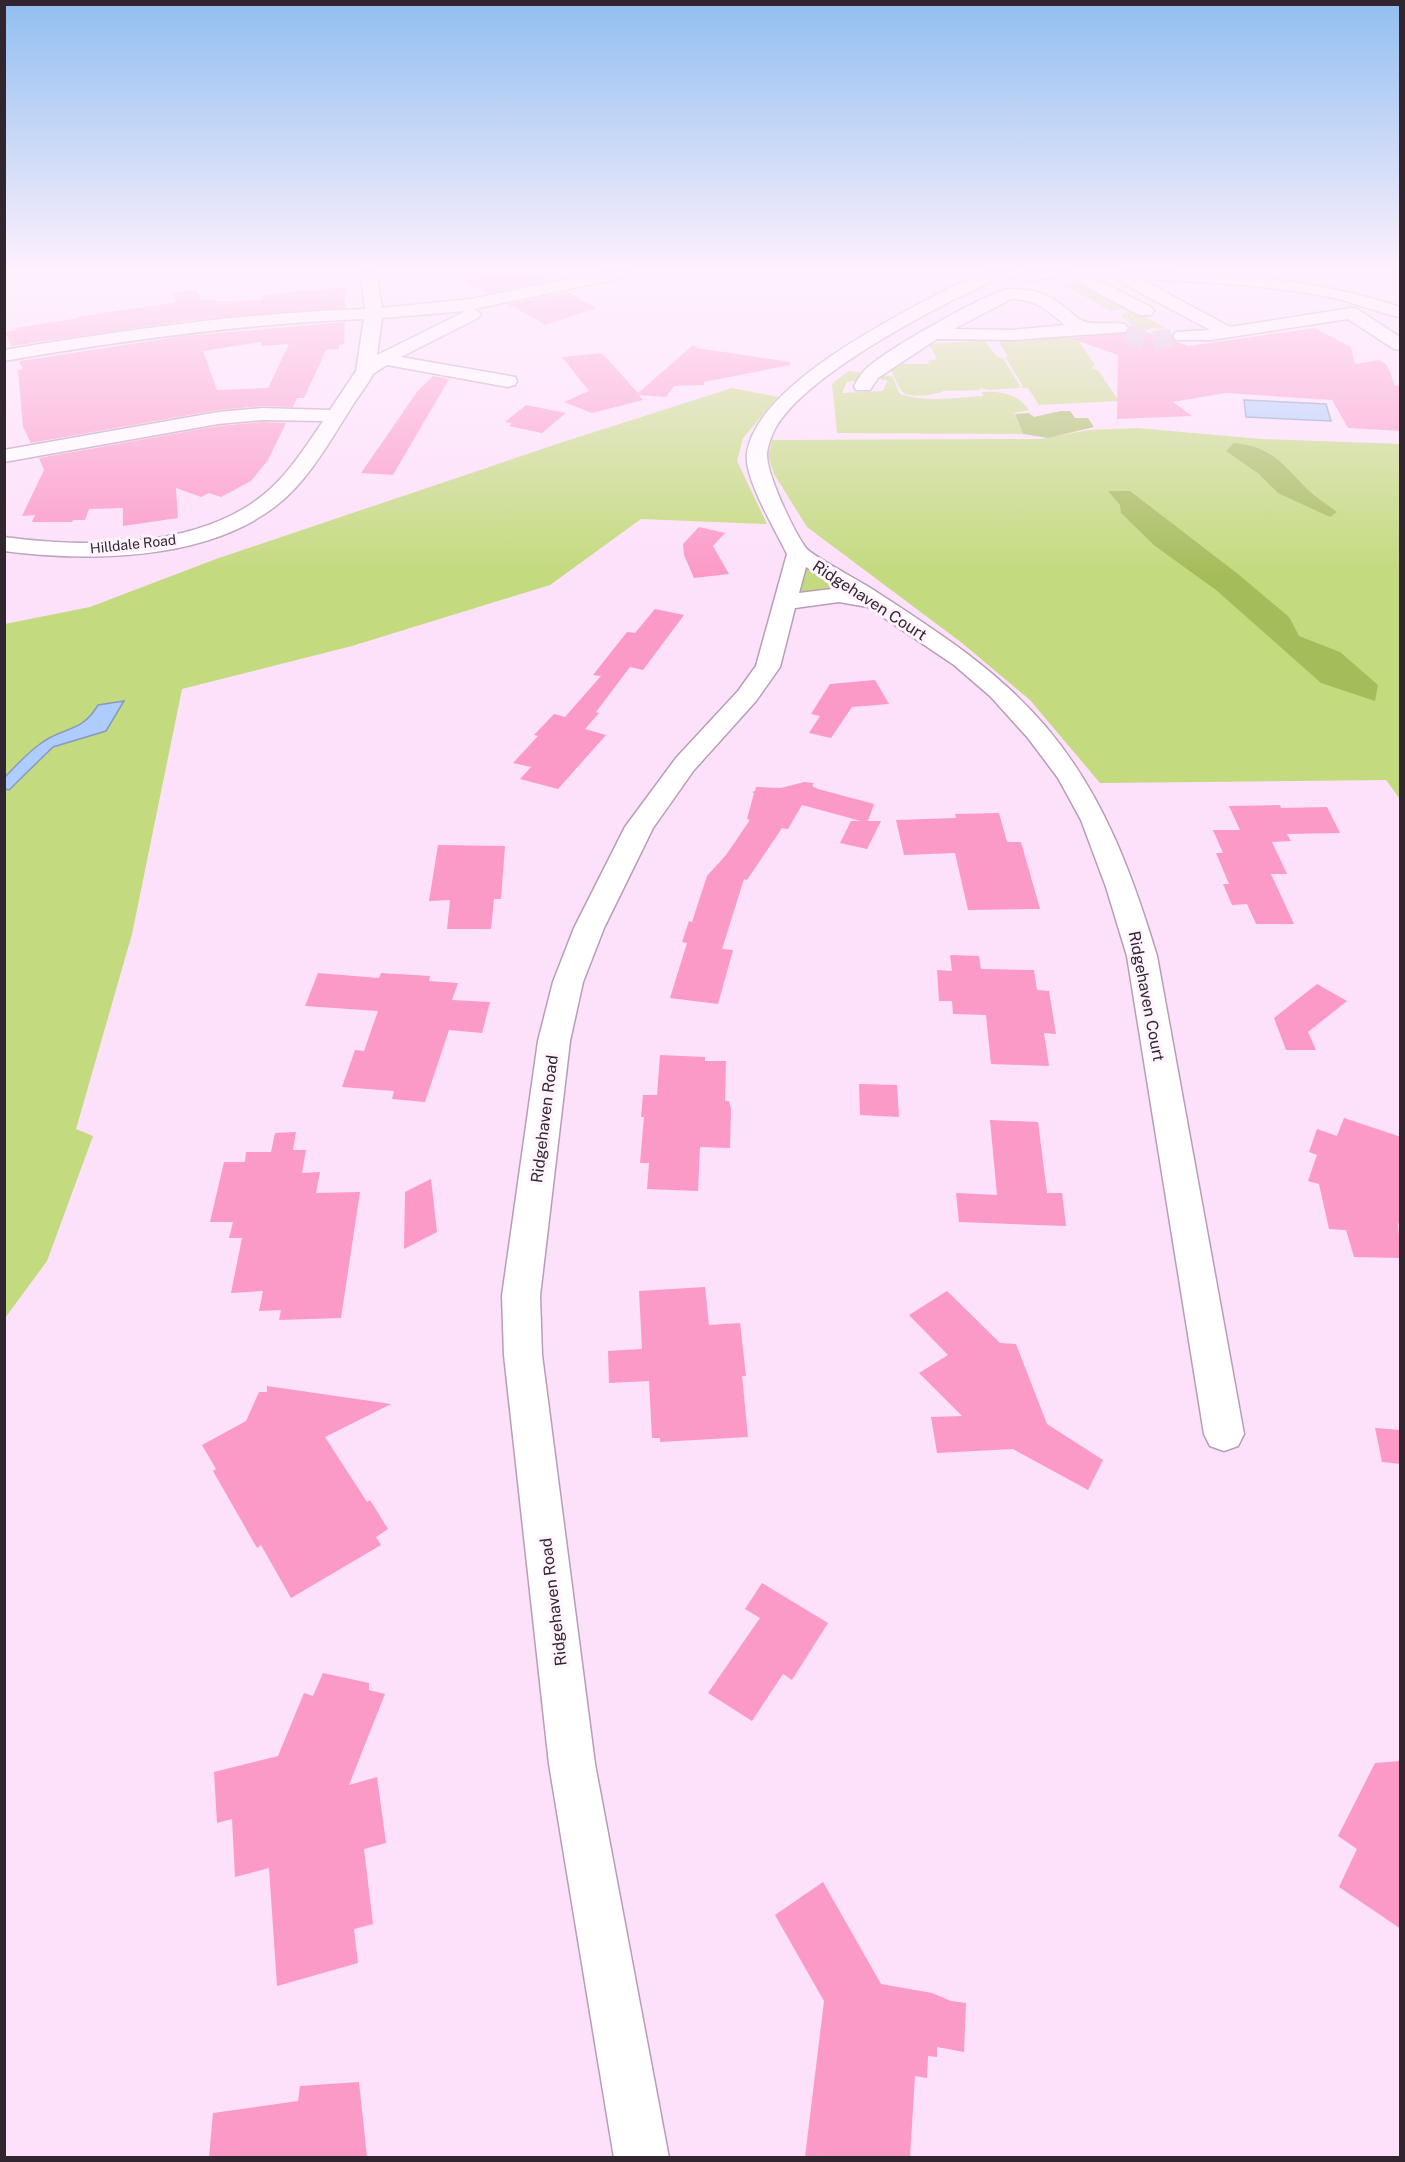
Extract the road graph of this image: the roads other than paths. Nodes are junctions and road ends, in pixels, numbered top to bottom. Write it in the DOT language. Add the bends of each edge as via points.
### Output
graph roads {
  1 [pos="364,373"];
  2 [pos="462,373"];
  3 [pos="824,373"];
  4 [pos="873,373"];
  5 [pos="508,381"];
  6 [pos="863,386"];
  7 [pos="336,416"];
  8 [pos="4,456"];
  9 [pos="4,544"];
  10 [pos="798,554"];
  11 [pos="787,602"];
  12 [pos="876,602"];
  13 [pos="1224,1434"];
  14 [pos="642,2157"];
  1 -- 7 [label="street, Hilldale Road"];
  2 -- 5 [label="street"];
  3 -- 10 [label="street" via="786,401 764,429 757,451 758,471"];
  4 -- 6 [label="street"];
  7 -- 8 [label="street" via="262,414 219,418"];
  7 -- 9 [label="street, Hilldale Road" via="288,484 259,509 223,526 171,542 91,550 39,550"];
  10 -- 11 [label="street, Ridgehaven Road"];
  10 -- 12 [label="street, Ridgehaven Court"];
  11 -- 12 [label="street" via="839,595"];
  11 -- 14 [label="street, Ridgehaven Road" via="768,667 685,764 639,827 568,982 554,1041 521,1296 523,1354 572,1764"];
  12 -- 13 [label="street, Ridgehaven Court" via="970,665 1023,716 1072,779 1097,826 1124,893 1142,956"];
}
